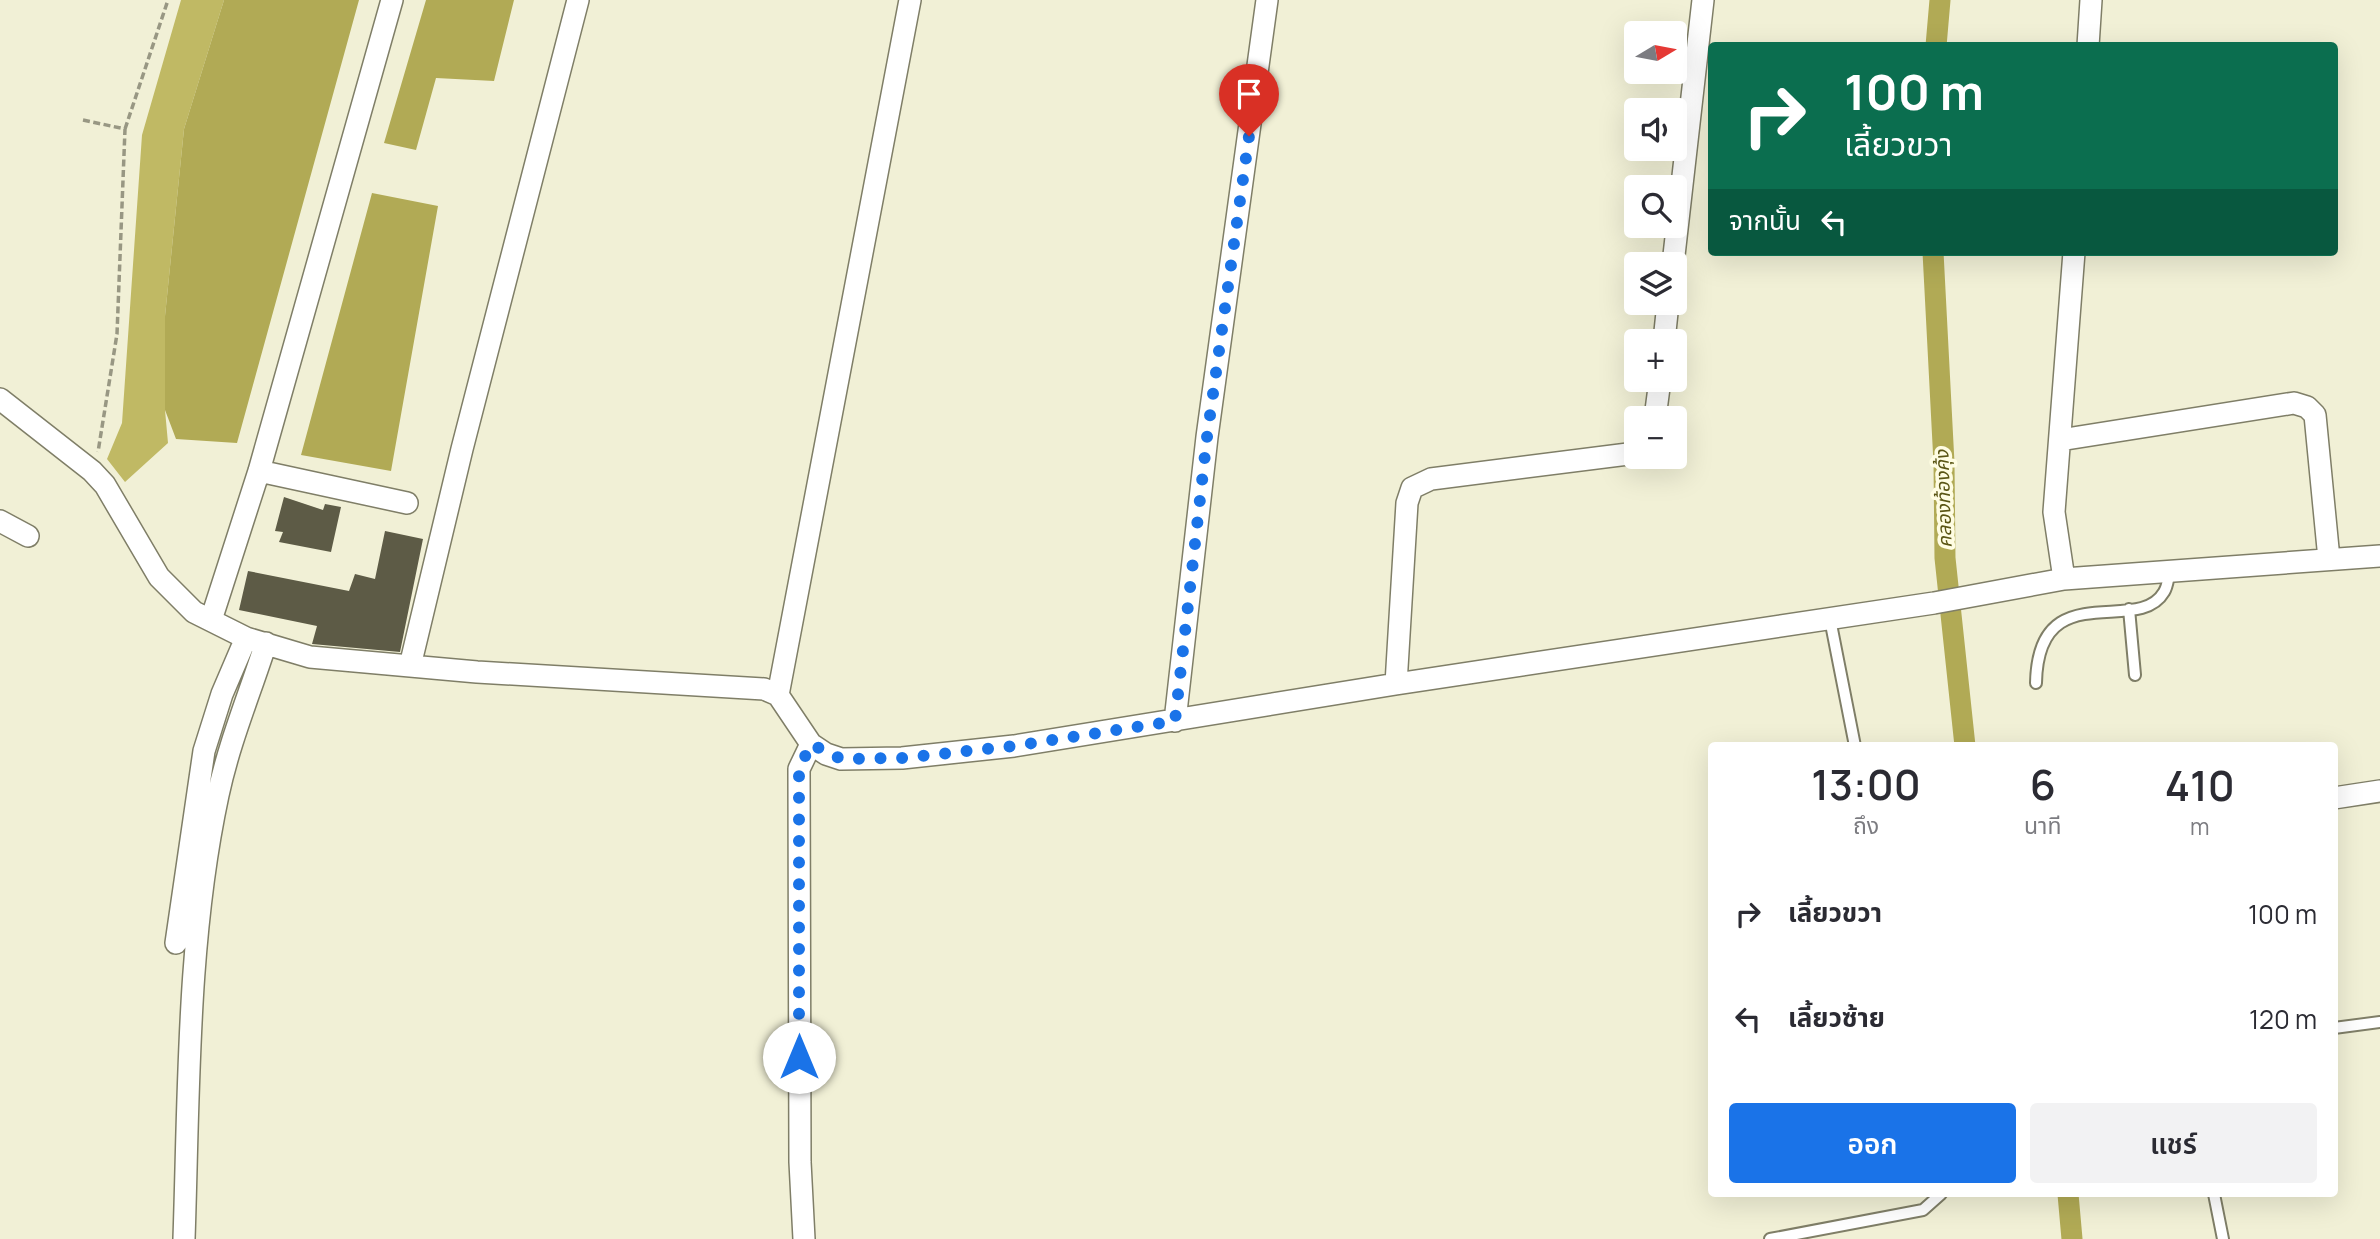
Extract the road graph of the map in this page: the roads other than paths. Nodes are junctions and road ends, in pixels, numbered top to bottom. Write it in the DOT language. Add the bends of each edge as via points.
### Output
graph roads {
  1 [pos="392,0"];
  2 [pos="578,0"];
  3 [pos="910,0"];
  4 [pos="1268,0"];
  5 [pos="1703,0"];
  6 [pos="2091,0"];
  7 [pos="2088,42"];
  8 [pos="1674,252"];
  9 [pos="2074,256"];
  10 [pos="0,399"];
  11 [pos="2060,440"];
  12 [pos="1624,455"];
  13 [pos="259,471"];
  14 [pos="407,503"];
  15 [pos="0,522"];
  16 [pos="28,536"];
  17 [pos="2380,556"];
  18 [pos="2329,559"];
  19 [pos="2170,571"];
  20 [pos="2064,579"];
  21 [pos="2129,609"];
  22 [pos="1830,619"];
  23 [pos="211,620"];
  24 [pos="256,640"];
  25 [pos="411,666"];
  26 [pos="2135,675"];
  27 [pos="1396,684"];
  28 [pos="2036,684"];
  29 [pos="778,695"];
  30 [pos="1175,721"];
  31 [pos="1853,742"];
  32 [pos="811,744"];
  33 [pos="2380,791"];
  34 [pos="2338,797"];
  35 [pos="176,943"];
  36 [pos="2380,1022"];
  37 [pos="2338,1027"];
  38 [pos="1938,1197"];
  39 [pos="2215,1197"];
  40 [pos="184,1239"];
  41 [pos="804,1239"];
  42 [pos="1770,1239"];
  43 [pos="2223,1239"];
  1 -- 13 [label="street"];
  2 -- 25 [label="street" via="461,449"];
  3 -- 29 [label="street"];
  4 -- 30 [label="street" via="1207,437"];
  5 -- 8 [label="street"];
  6 -- 7 [label="street"];
  9 -- 11 [label="street"];
  10 -- 23 [label="street" via="92,471 105,485 159,577 194,612"];
  11 -- 18 [label="street" via="2294,403 2307,407 2315,415"];
  11 -- 20 [label="street" via="2054,512"];
  12 -- 27 [label="street" via="1431,479 1412,488 1407,503"];
  13 -- 14 [label="street"];
  13 -- 23 [label="street"];
  15 -- 16 [label="street"];
  17 -- 18 [label="street"];
  18 -- 19 [label="street"];
  19 -- 20 [label="street"];
  19 -- 21 [label="lane" via="2165,592 2155,602"];
  20 -- 22 [label="street"];
  21 -- 26 [label="lane"];
  21 -- 28 [label="lane" via="2093,613 2059,625 2040,647"];
  22 -- 27 [label="street"];
  22 -- 31 [label="lane"];
  23 -- 24 [label="street"];
  24 -- 25 [label="street" via="310,657"];
  24 -- 35 [label="street" via="222,694 204,751"];
  24 -- 40 [label="street" via="205,866 192,1003"];
  25 -- 29 [label="street" via="764,689"];
  27 -- 30 [label="street"];
  29 -- 32 [label="street"];
  30 -- 32 [label="street" via="902,758 841,759"];
  32 -- 41 [label="street" via="799,769"];
  33 -- 34 [label="street"];
  36 -- 37 [label="lane"];
  38 -- 42 [label="lane" via="1923,1210"];
  39 -- 43 [label="lane"];
}
